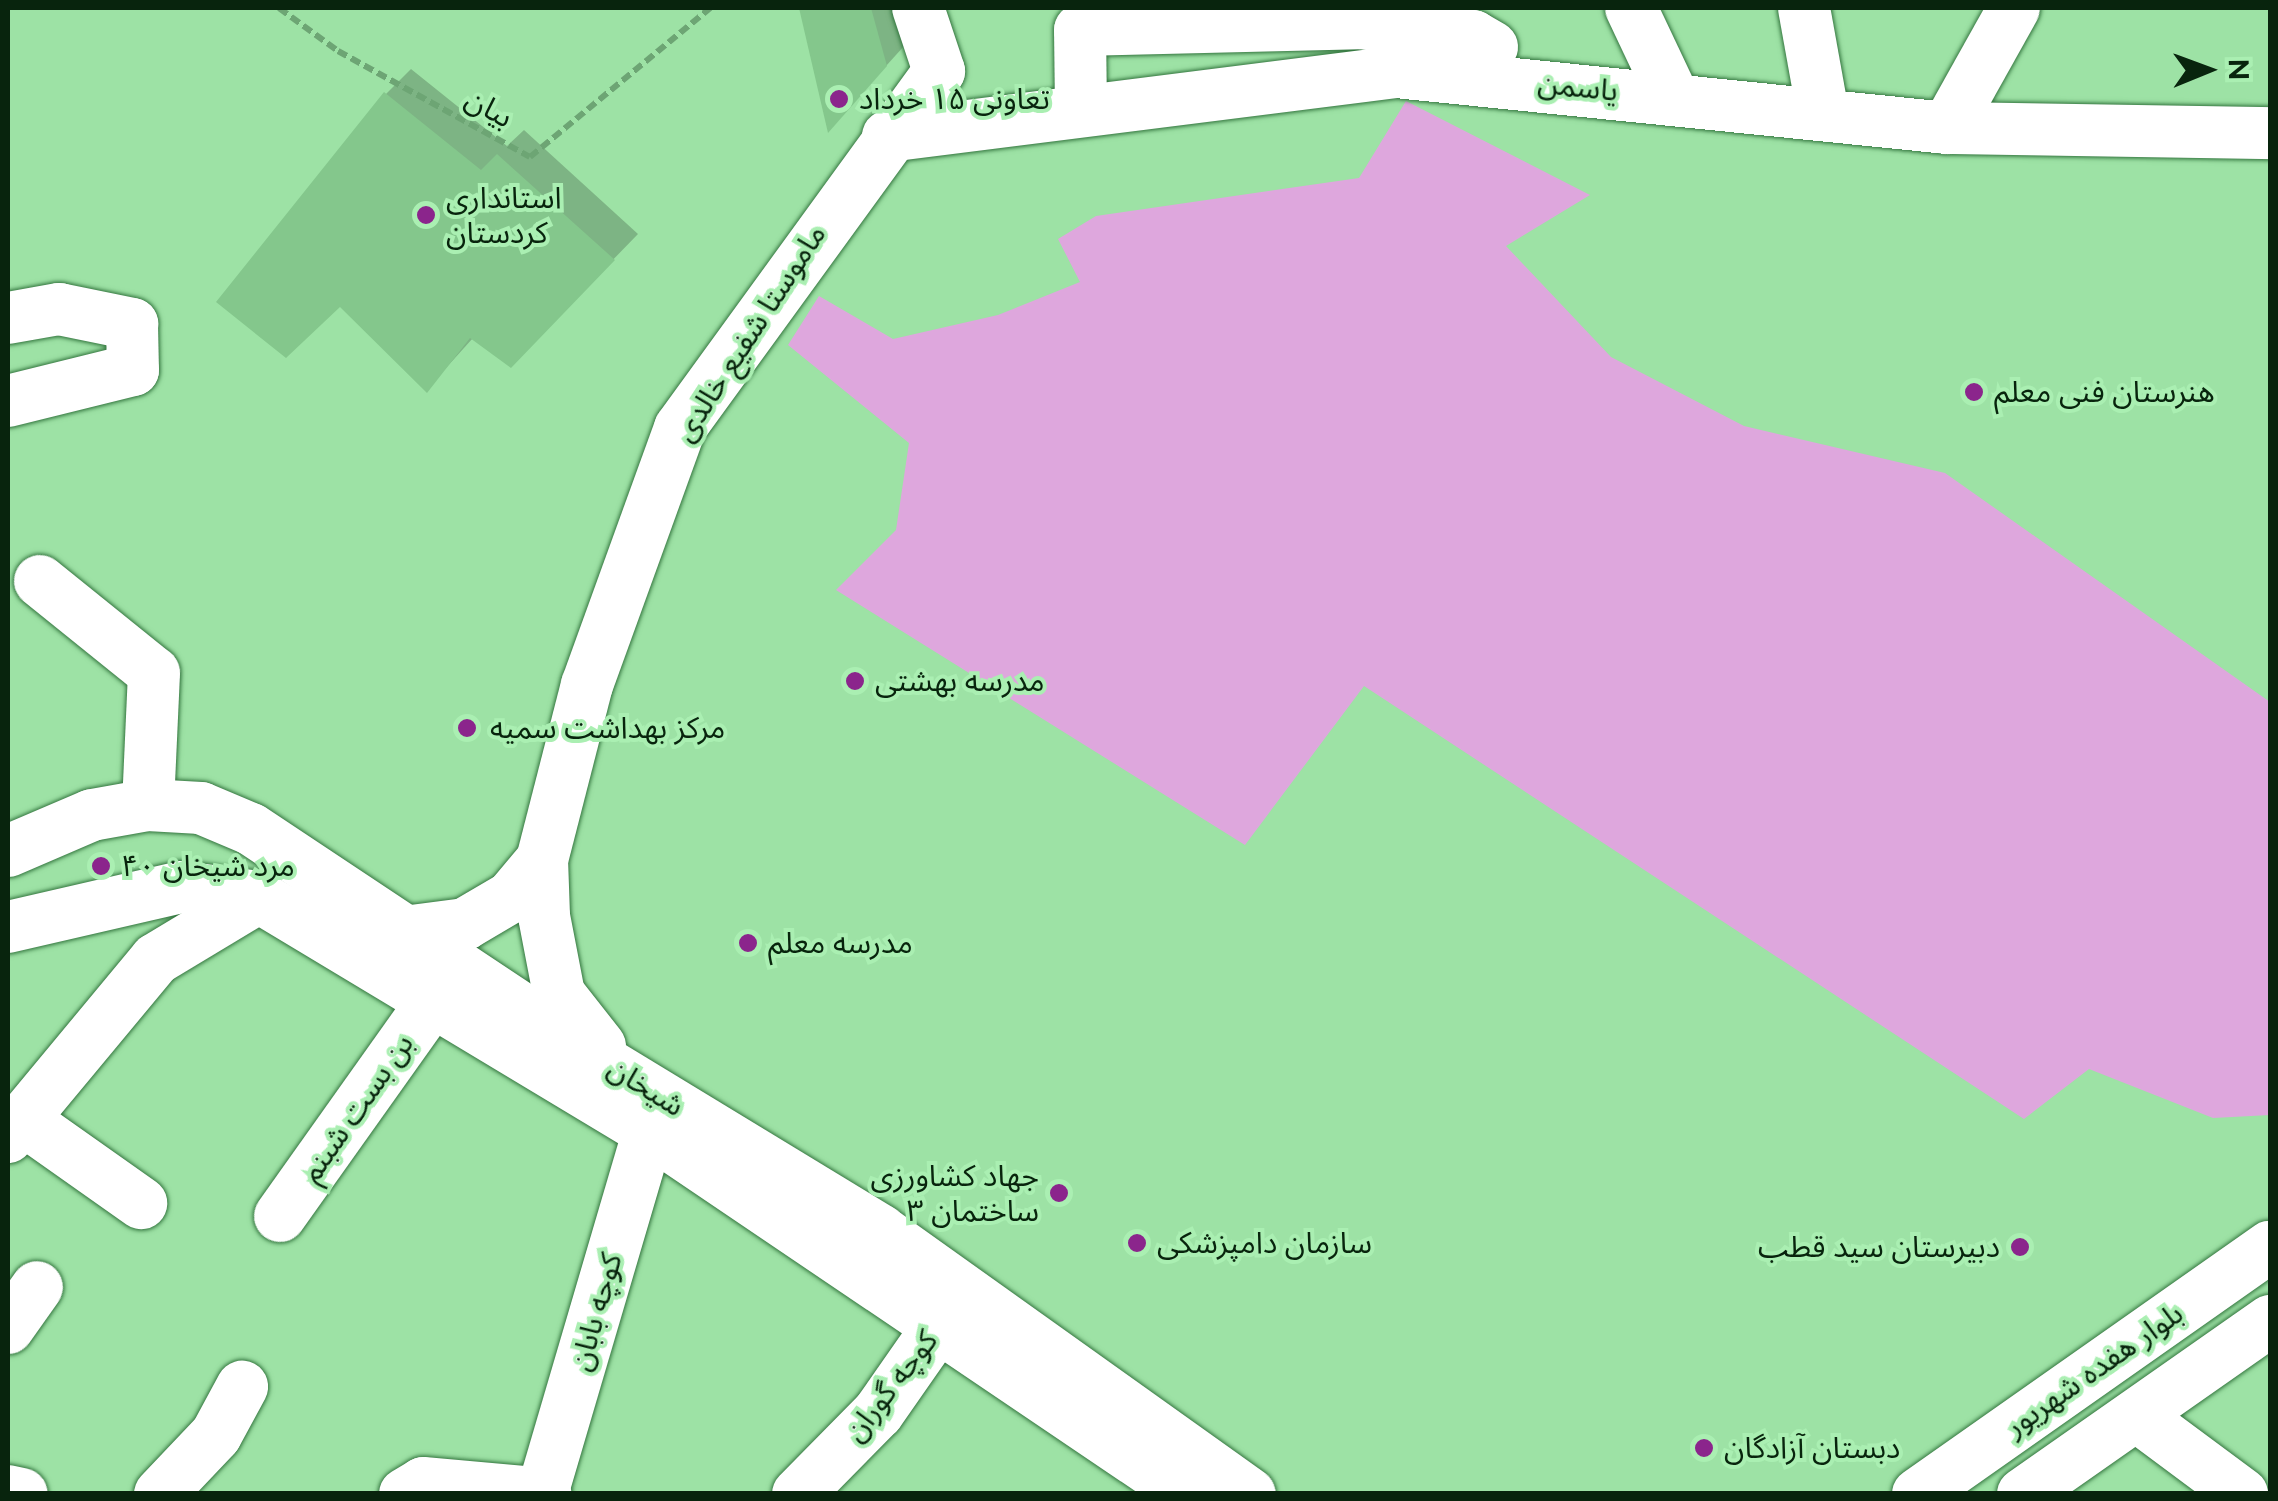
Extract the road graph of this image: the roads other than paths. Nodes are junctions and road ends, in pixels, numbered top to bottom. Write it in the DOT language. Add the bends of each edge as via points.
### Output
graph roads {
  1 [pos="918,8"];
  2 [pos="1631,8"];
  3 [pos="1804,8"];
  4 [pos="2014,8"];
  5 [pos="1493,44"];
  6 [pos="1673,97"];
  7 [pos="1081,110"];
  8 [pos="1823,114"];
  9 [pos="1946,128"];
  10 [pos="2270,133"];
  11 [pos="888,136"];
  12 [pos="8,318"];
  13 [pos="8,401"];
  14 [pos="40,581"];
  15 [pos="148,805"];
  16 [pos="202,808"];
  17 [pos="26,844"];
  18 [pos="542,860"];
  19 [pos="206,886"];
  20 [pos="259,898"];
  21 [pos="71,912"];
  22 [pos="8,926"];
  23 [pos="404,932"];
  24 [pos="434,999"];
  25 [pos="615,1066"];
  26 [pos="15,1128"];
  27 [pos="650,1131"];
  28 [pos="141,1203"];
  29 [pos="280,1216"];
  30 [pos="2270,1247"];
  31 [pos="953,1305"];
  32 [pos="2270,1321"];
  33 [pos="242,1388"];
  34 [pos="2137,1416"];
  35 [pos="1142,1476"];
  36 [pos="8,1491"];
  37 [pos="544,1493"];
  38 [pos="22,1494"];
  39 [pos="160,1494"];
  40 [pos="405,1494"];
  41 [pos="798,1494"];
  42 [pos="1186,1494"];
  43 [pos="1250,1494"];
  44 [pos="1918,1494"];
  45 [pos="2023,1494"];
  46 [pos="2242,1494"];
  1 -- 11 [label="street, ماموستا شفیع خالدی" via="939,71"];
  2 -- 6 [label="street"];
  3 -- 8 [label="street"];
  4 -- 9 [label="street"];
  5 -- 6 [label="street, یاسمن"];
  5 -- 7 [label="street, یاسمن" via="1352,73"];
  5 -- 7 [label="street" via="1359,23 1080,30"];
  6 -- 8 [label="street, یاسمن"];
  7 -- 11 [label="street, یاسمن"];
  8 -- 9 [label="street, یاسمن"];
  9 -- 10 [label="street, یاسمن"];
  11 -- 18 [label="street, ماموستا شفیع خالدی" via="680,428 587,685"];
  12 -- 13 [label="street" via="59,308 132,324 133,370"];
  14 -- 15 [label="street" via="154,673"];
  15 -- 16 [label="street, شیخان"];
  15 -- 17 [label="street, شیخان"];
  16 -- 19 [label="street" via="218,848"];
  16 -- 23 [label="street, شیخان" via="251,829"];
  17 -- 21 [label="street" via="40,880"];
  18 -- 23 [label="street" via="511,897 466,924"];
  18 -- 25 [label="street" via="559,994"];
  19 -- 20 [label="street, شیخان"];
  19 -- 21 [label="street, شیخان"];
  20 -- 24 [label="street, شیخان"];
  20 -- 26 [label="street" via="156,959"];
  21 -- 22 [label="street, شیخان"];
  23 -- 25 [label="street, شیخان"];
  24 -- 27 [label="street, شیخان"];
  24 -- 29 [label="street, بن بست شبنم"];
  25 -- 31 [label="street, شیخان"];
  26 -- 28 [label="street"];
  27 -- 31 [label="street, شیخان"];
  27 -- 37 [label="street, کوچه بابان"];
  30 -- 44 [label="street, بلوار هفده شهریور"];
  31 -- 35 [label="street, شیخان"];
  31 -- 41 [label="street, کوچه گوران" via="878,1413"];
  31 -- 43 [label="street, شیخان"];
  32 -- 34 [label="street, بلوار هفده شهریور"];
  33 -- 39 [label="street" via="216,1435"];
  34 -- 45 [label="street, بلوار هفده شهریور"];
  34 -- 46 [label="street"];
  35 -- 42 [label="street, شیخان"];
  36 -- 38 [label="street"];
  37 -- 40 [label="street" via="423,1484"];
}
